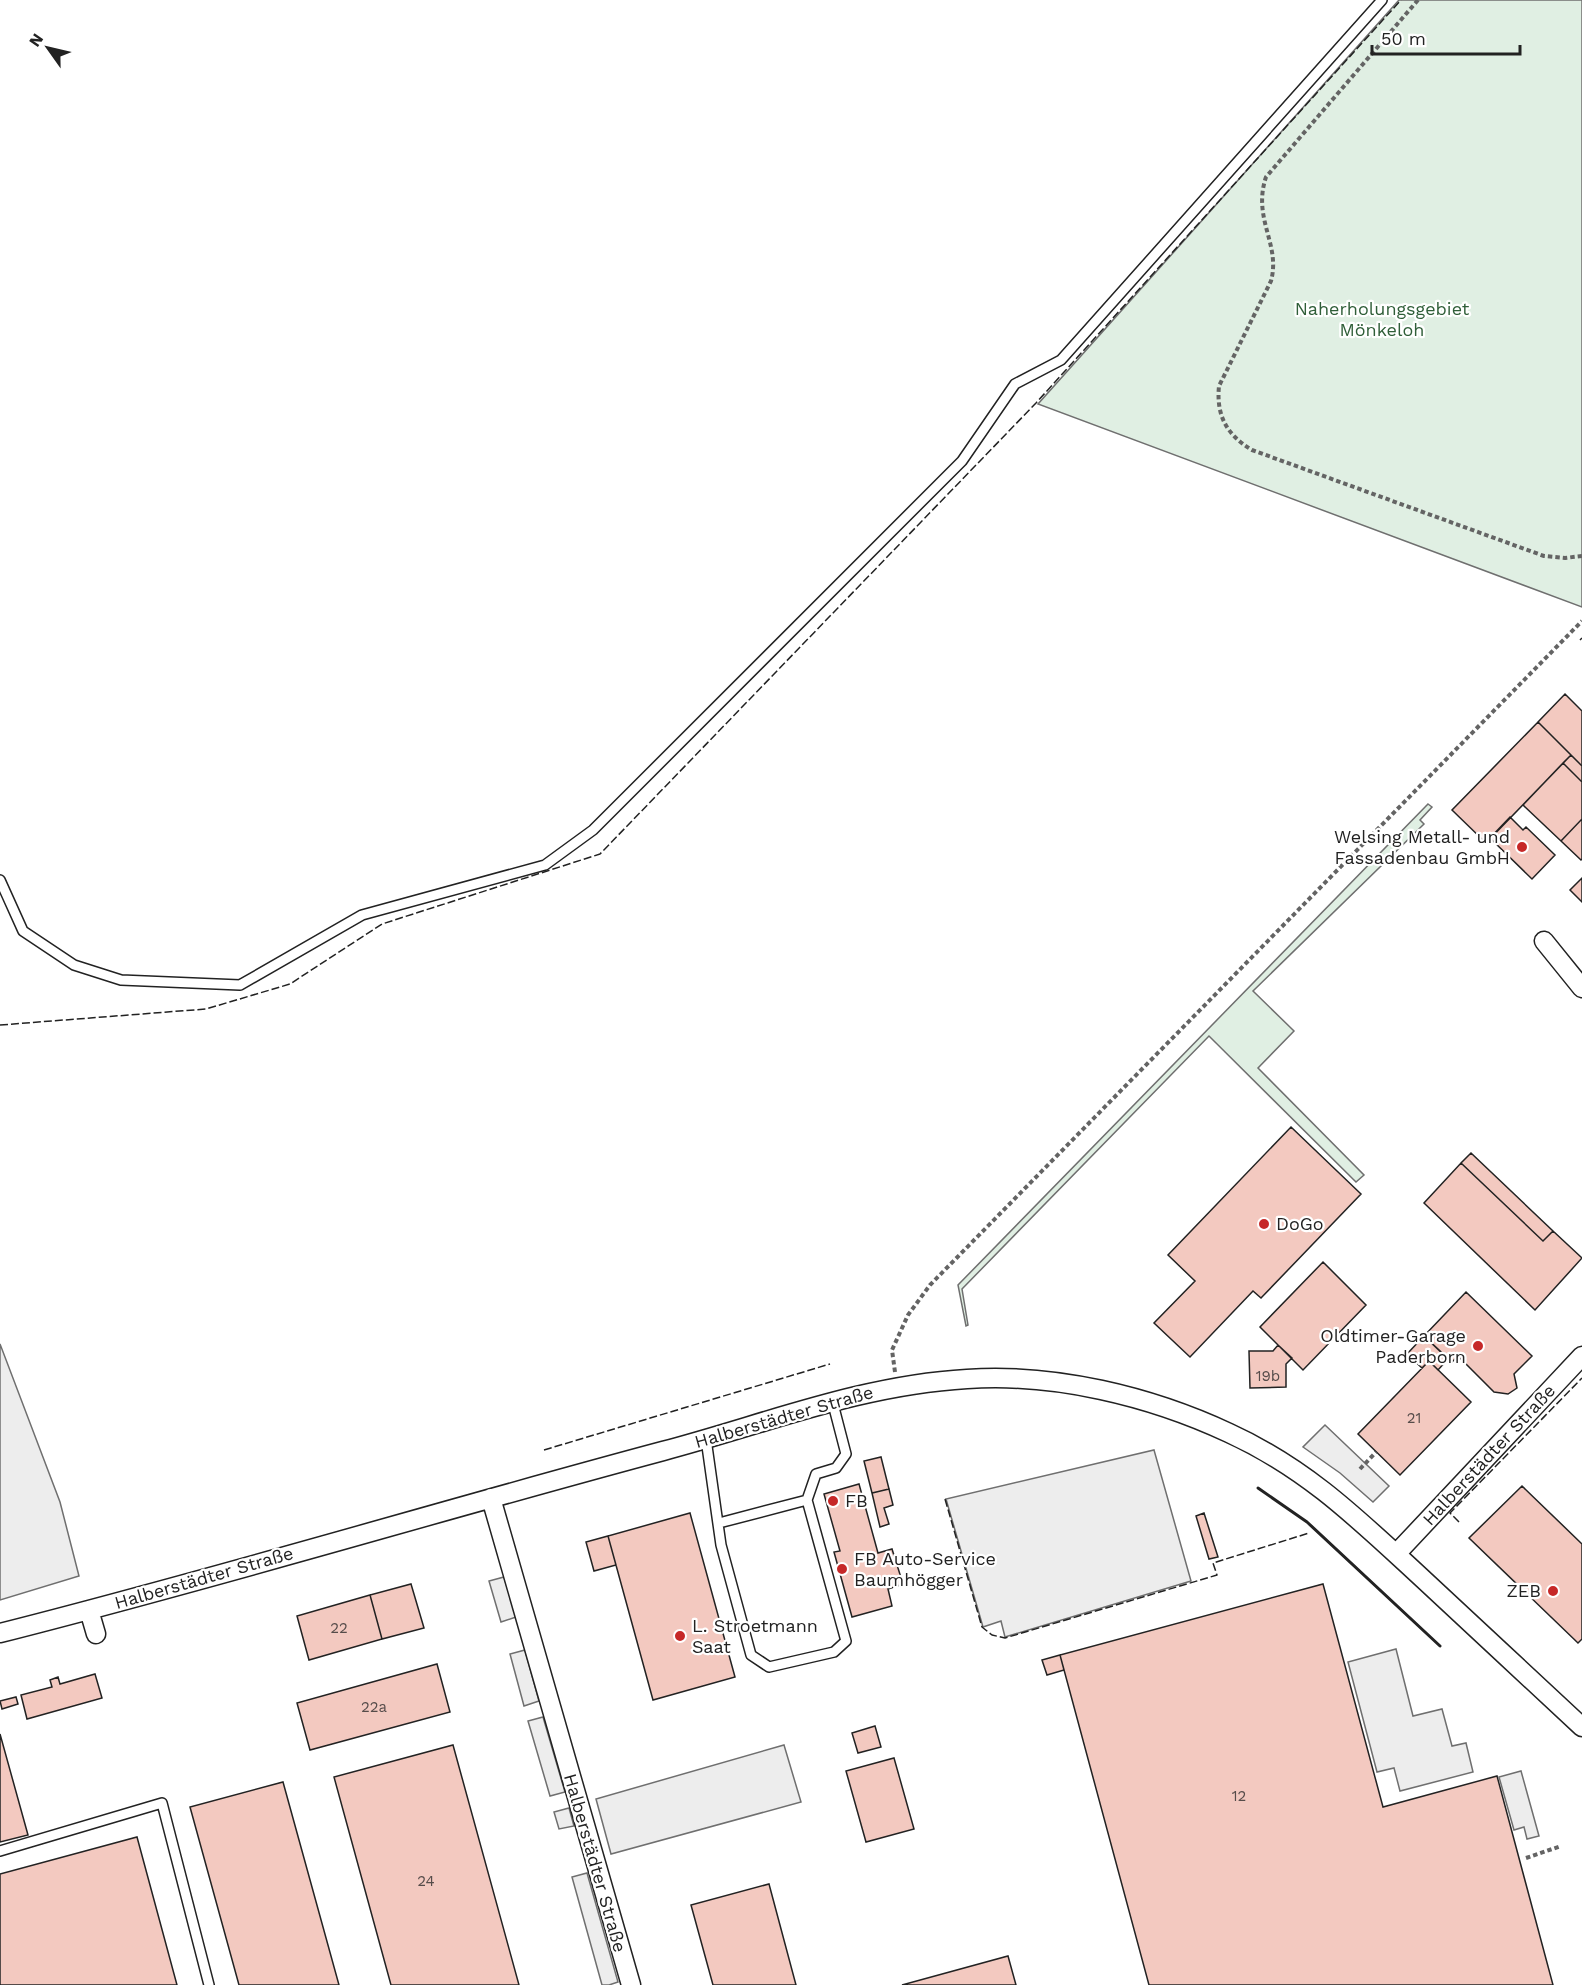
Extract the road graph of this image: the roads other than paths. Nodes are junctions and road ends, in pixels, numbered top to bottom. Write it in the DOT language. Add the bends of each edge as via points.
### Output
graph roads {
  1 [pos="1382,0"];
  2 [pos="0,880"];
  3 [pos="1544,941"];
  4 [pos="1582,988"];
  5 [pos="1582,1356"];
  6 [pos="832,1400"];
  7 [pos="706,1439"];
  8 [pos="491,1498"];
  9 [pos="807,1500"];
  10 [pos="719,1523"];
  11 [pos="1396,1554"];
  12 [pos="89,1610"];
  13 [pos="0,1633"];
  14 [pos="96,1634"];
  15 [pos="1582,1727"];
  16 [pos="0,1851"];
  17 [pos="210,1985"];
  18 [pos="631,1985"];
  1 -- 2 [label="lane" via="1061,360 1015,384 962,461 593,830 545,865 362,915 240,985 122,980 74,965 23,931"];
  3 -- 4 [label="street"];
  5 -- 11 [label="street, Halberstädter Straße"];
  6 -- 7 [label="street, Halberstädter Straße"];
  6 -- 9 [label="lane" via="846,1454 836,1468 816,1474"];
  6 -- 11 [label="street, Halberstädter Straße" via="898,1386 1000,1378 1096,1390 1161,1406 1233,1434 1304,1475 1353,1512"];
  7 -- 8 [label="street, Halberstädter Straße"];
  7 -- 10 [label="lane"];
  8 -- 12 [label="street, Halberstädter Straße"];
  8 -- 18 [label="street, Halberstädter Straße"];
  9 -- 10 [label="lane"];
  9 -- 10 [label="lane" via="846,1641 834,1652 769,1667 751,1655 721,1545"];
  11 -- 15 [label="street, Halberstädter Straße"];
  12 -- 13 [label="street, Halberstädter Straße"];
  12 -- 14 [label="street, Halberstädter Straße"];
  16 -- 17 [label="lane" via="162,1803"];
}
